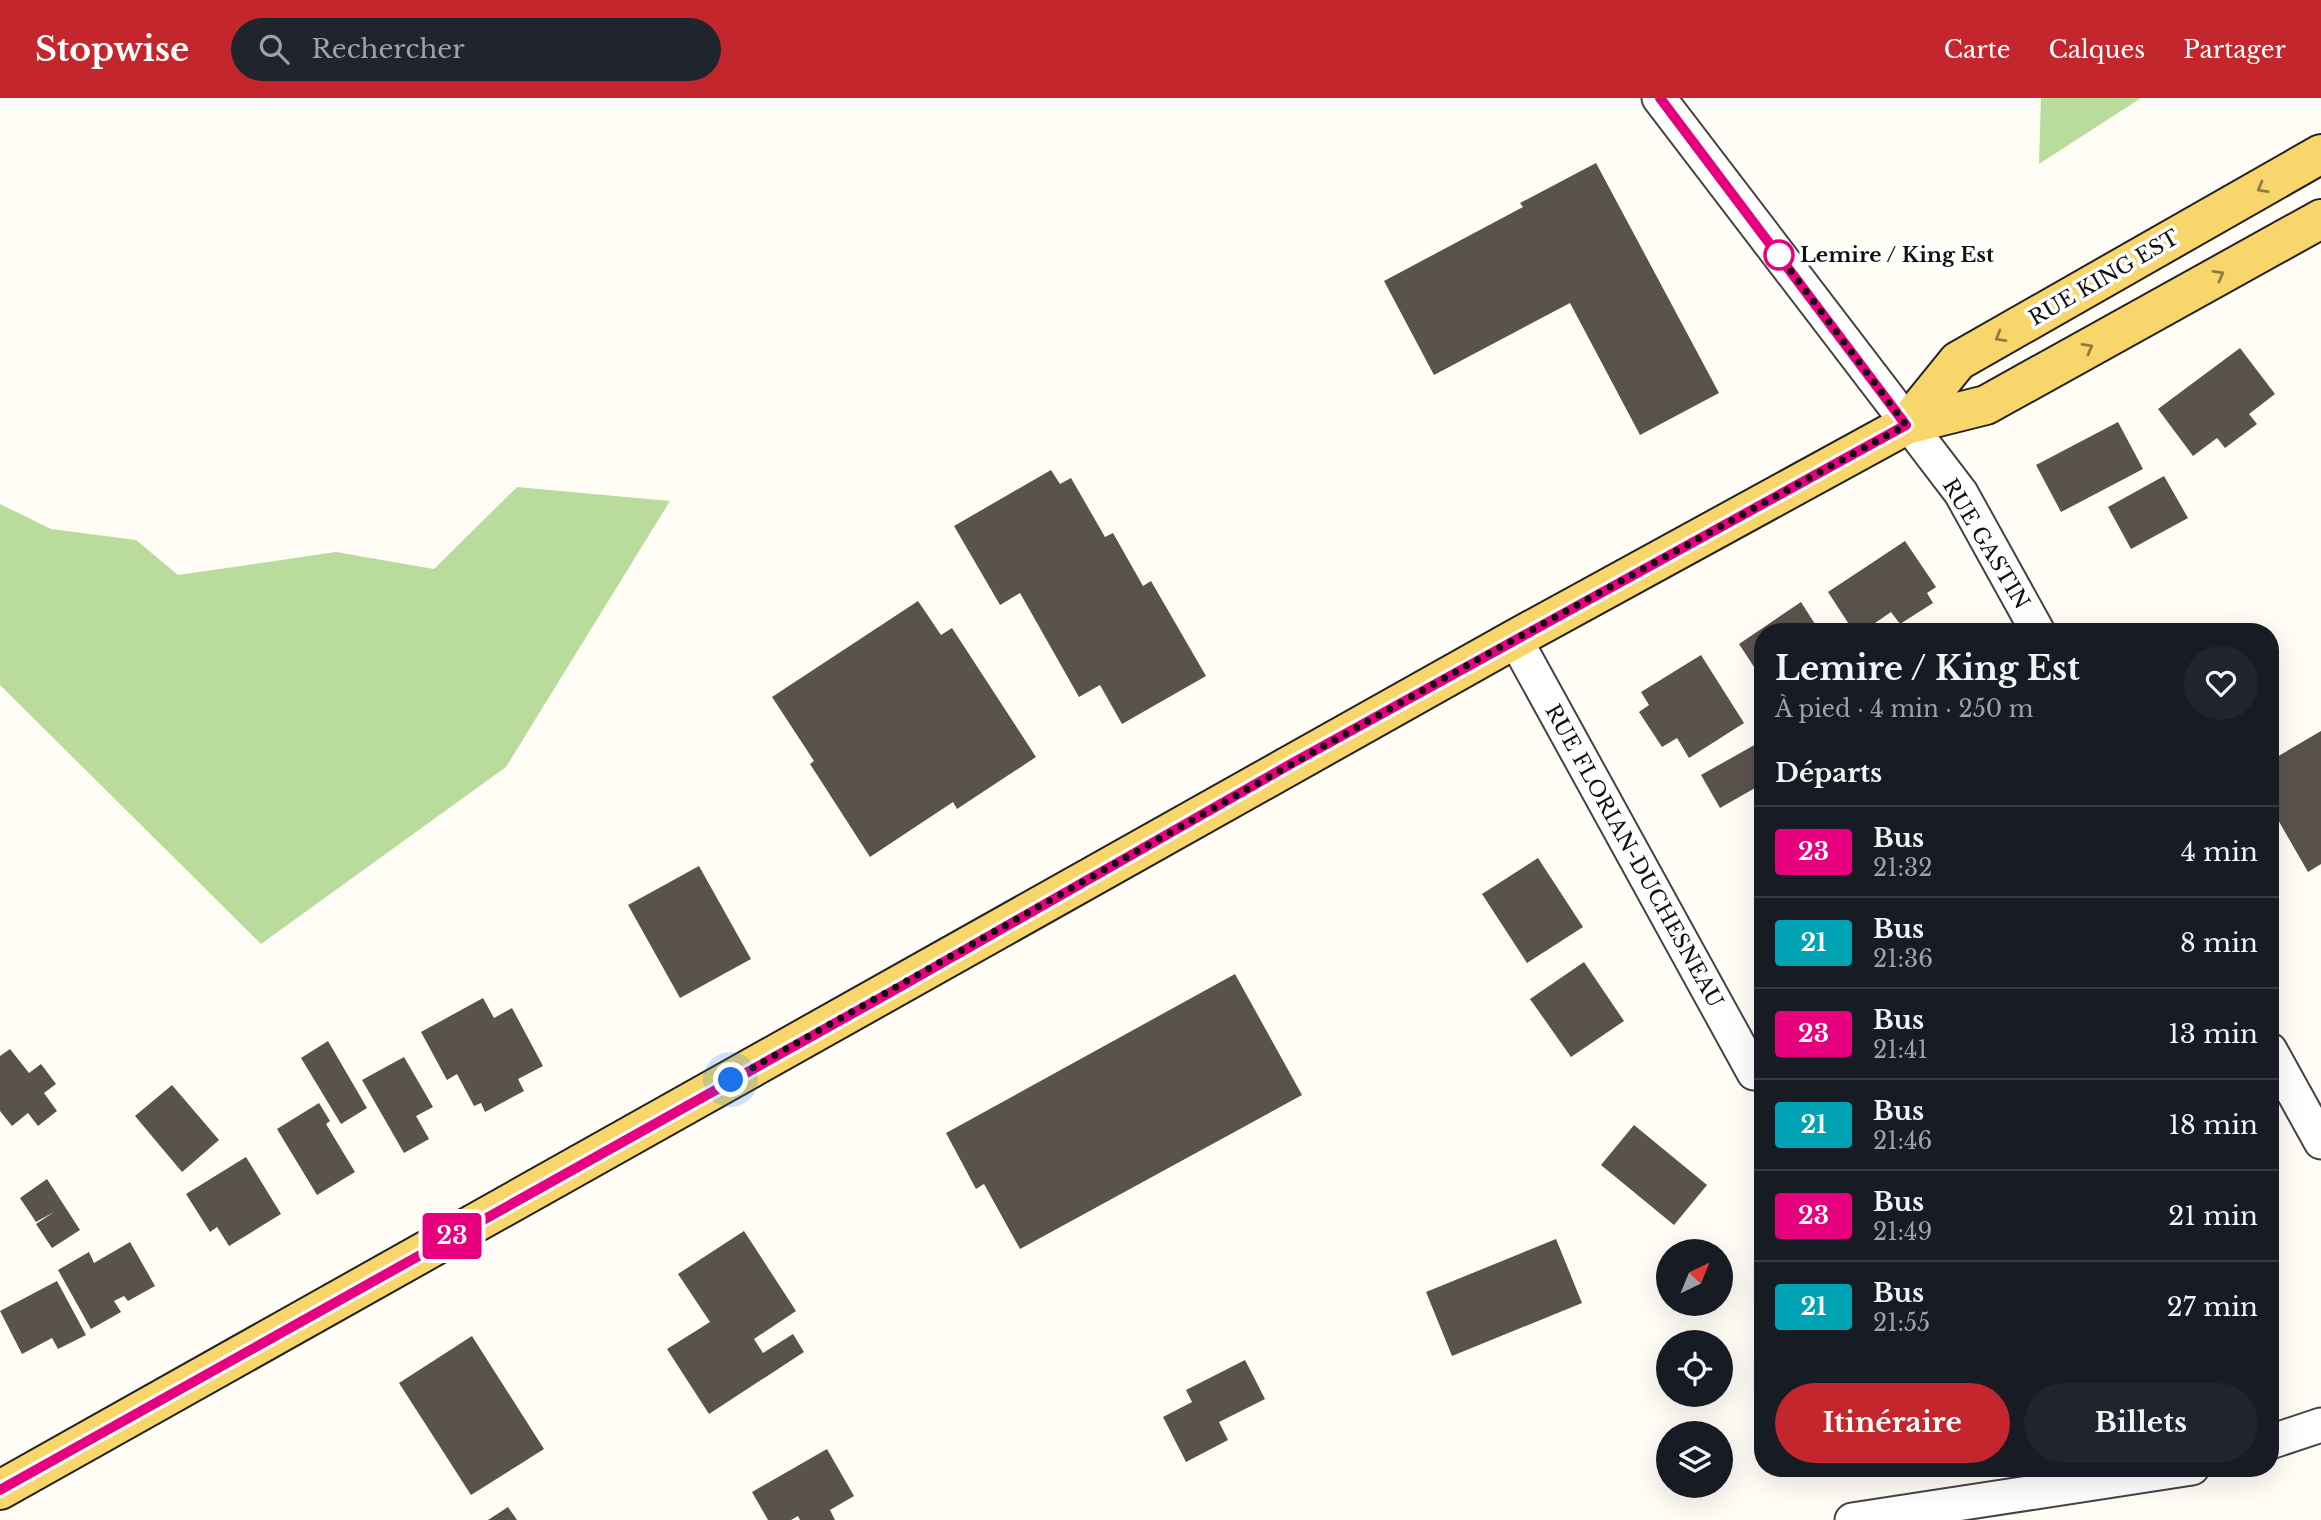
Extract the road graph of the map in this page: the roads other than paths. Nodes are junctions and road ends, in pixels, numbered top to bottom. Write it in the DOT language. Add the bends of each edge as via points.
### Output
graph roads {
  1 [pos="1660,98"];
  2 [pos="2321,154"];
  3 [pos="2321,219"];
  4 [pos="1906,425"];
  5 [pos="2033,623"];
  6 [pos="1515,639"];
  7 [pos="2279,1066"];
  8 [pos="1754,1073"];
  9 [pos="2321,1142"];
  10 [pos="2321,1425"];
  11 [pos="2279,1439"];
  12 [pos="2133,1477"];
  13 [pos="0,1490"];
  14 [pos="1852,1520"];
  1 -- 4 [label="street, RUE GASTIN"];
  2 -- 4 [label="main road, RUE KING EST, one-way" via="1958,361"];
  4 -- 3 [label="main road, RUE KING EST, one-way" via="1986,405"];
  4 -- 5 [label="street, RUE GASTIN" via="1961,493"];
  4 -- 6 [label="main road, RUE KING EST"];
  6 -- 8 [label="street, RUE FLORIAN-DUCHESNEAU"];
  6 -- 13 [label="main road, RUE KING EST"];
  7 -- 9 [label="street"];
  10 -- 11 [label="street"];
  12 -- 14 [label="street"];
}
